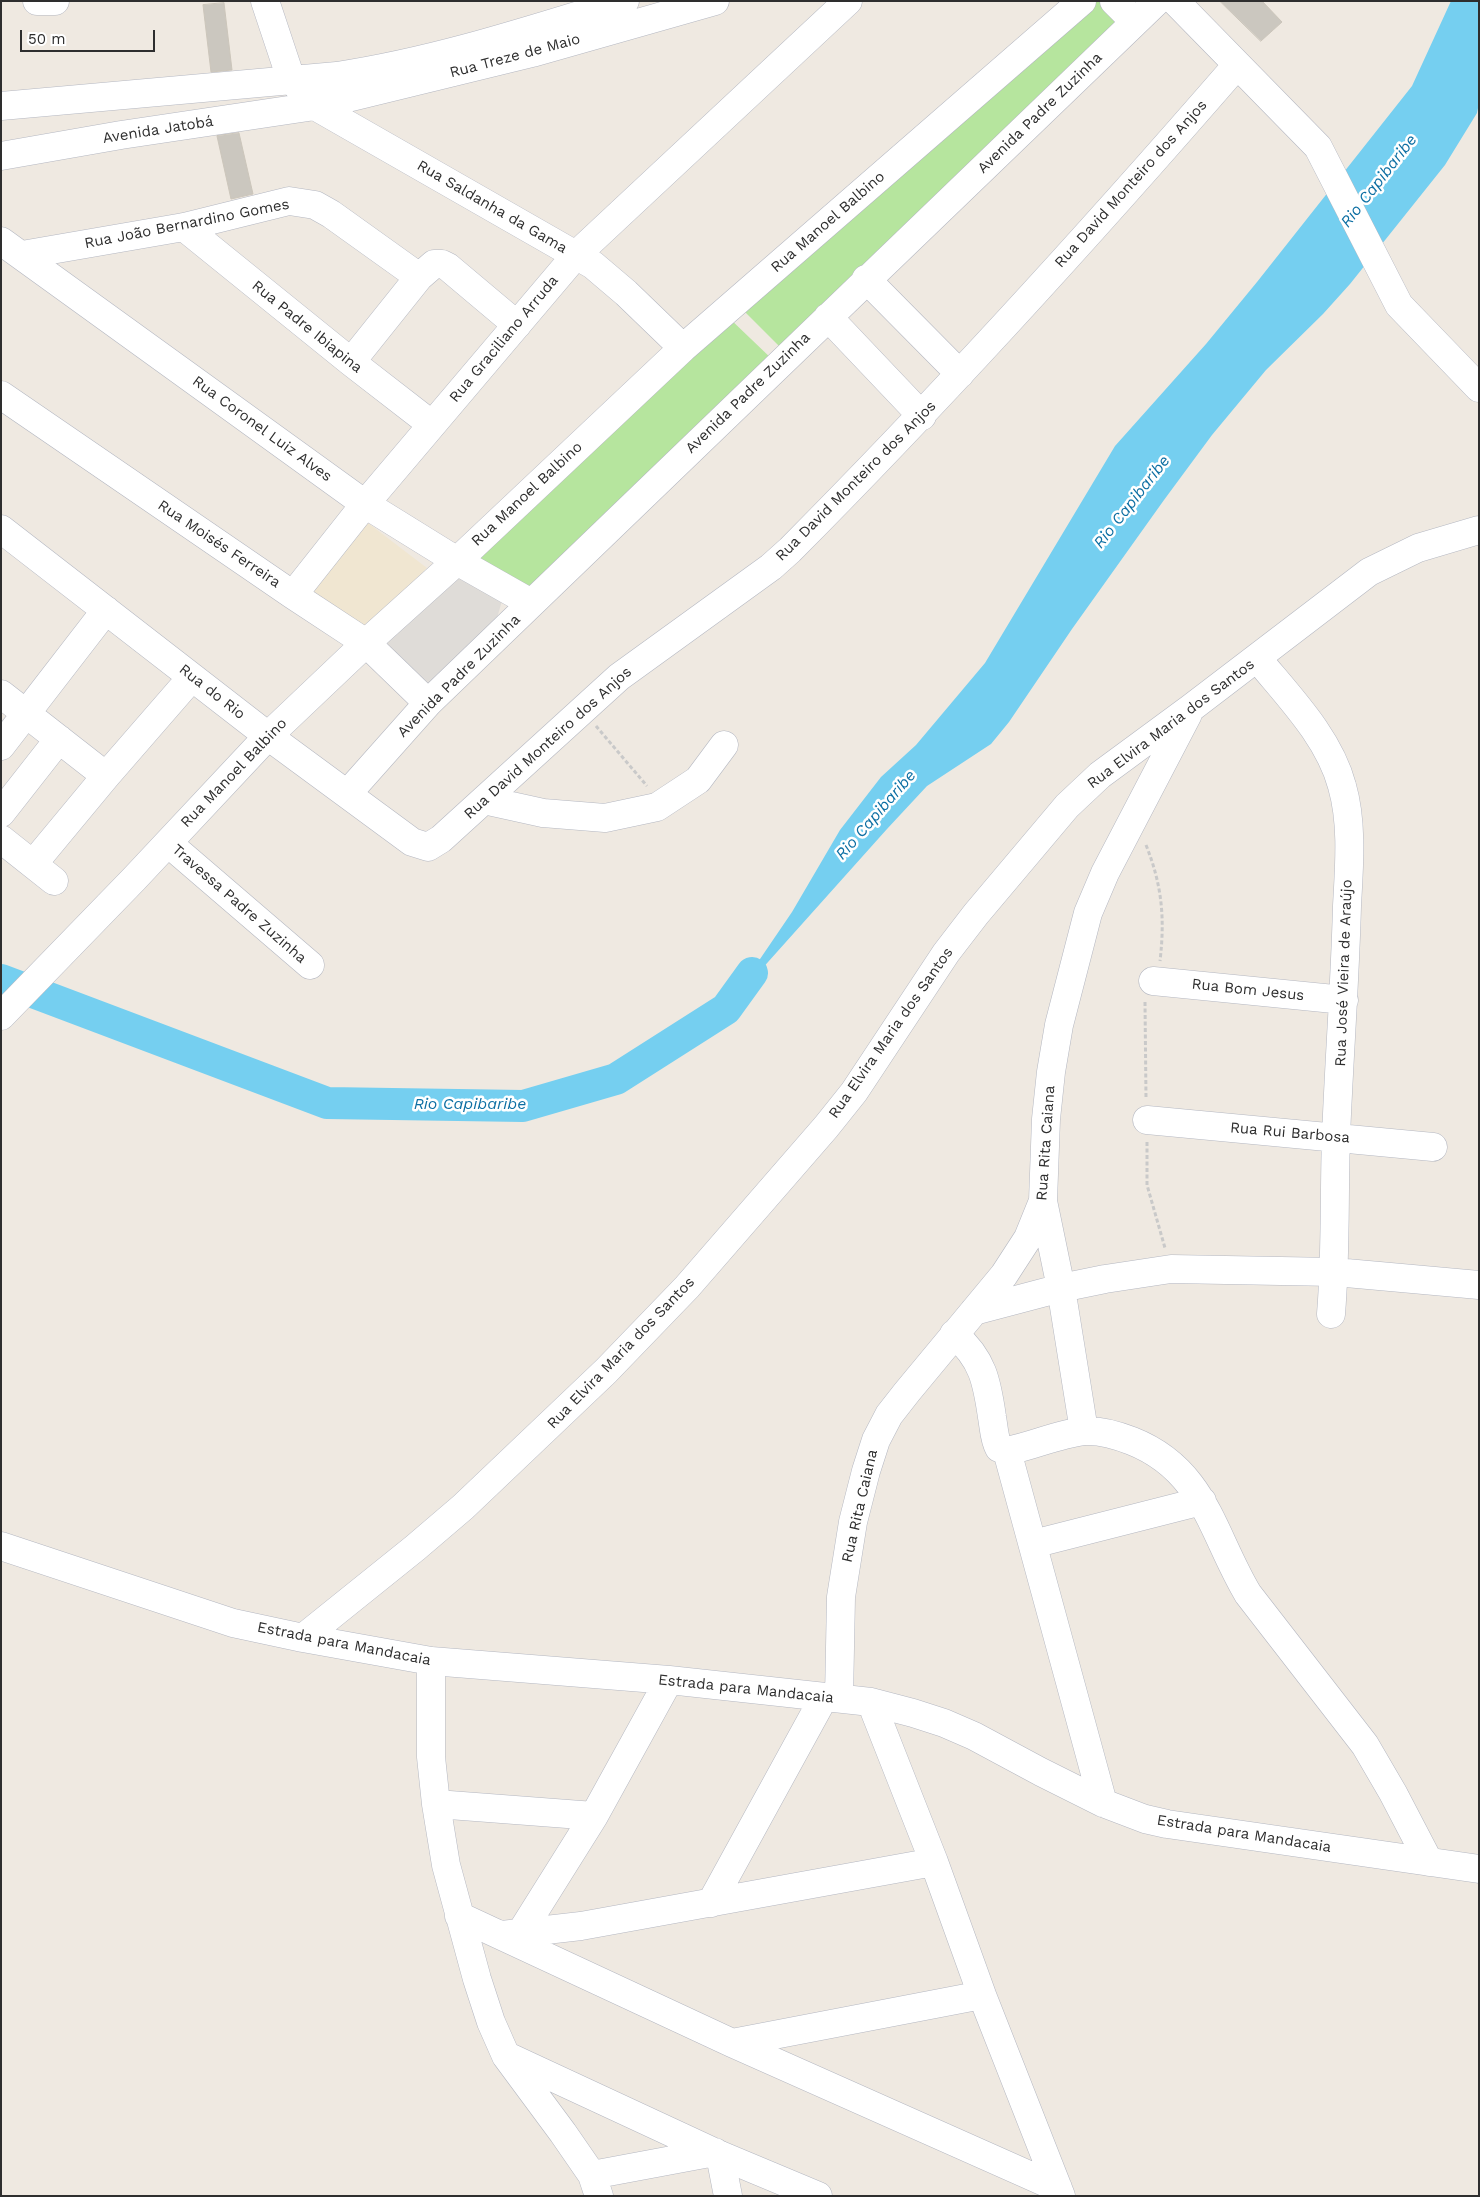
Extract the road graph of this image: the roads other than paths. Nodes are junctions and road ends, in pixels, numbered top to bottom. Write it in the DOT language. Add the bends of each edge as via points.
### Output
graph roads {
  1 [pos="37,1"];
  2 [pos="55,1"];
  3 [pos="265,1"];
  4 [pos="626,1"];
  5 [pos="715,1"];
  6 [pos="848,1"];
  7 [pos="1082,1"];
  8 [pos="1114,1"];
  9 [pos="1157,1"];
  10 [pos="1175,1"];
  11 [pos="1135,22"];
  12 [pos="1237,65"];
  13 [pos="291,79"];
  14 [pos="109,96"];
  15 [pos="1,106"];
  16 [pos="315,106"];
  17 [pos="121,135"];
  18 [pos="1,156"];
  19 [pos="184,227"];
  20 [pos="12,248"];
  21 [pos="576,254"];
  22 [pos="419,277"];
  23 [pos="866,280"];
  24 [pos="828,317"];
  25 [pos="517,325"];
  26 [pos="683,348"];
  27 [pos="351,362"];
  28 [pos="960,374"];
  29 [pos="1479,388"];
  30 [pos="1,395"];
  31 [pos="922,416"];
  32 [pos="432,424"];
  33 [pos="366,504"];
  34 [pos="1,529"];
  35 [pos="1479,530"];
  36 [pos="457,560"];
  37 [pos="293,595"];
  38 [pos="531,603"];
  39 [pos="106,610"];
  40 [pos="366,643"];
  41 [pos="1257,658"];
  42 [pos="192,677"];
  43 [pos="1,694"];
  44 [pos="428,703"];
  45 [pos="1192,708"];
  46 [pos="26,714"];
  47 [pos="268,736"];
  48 [pos="59,739"];
  49 [pos="724,745"];
  50 [pos="1,746"];
  51 [pos="106,776"];
  52 [pos="348,793"];
  53 [pos="484,800"];
  54 [pos="1,813"];
  55 [pos="1,839"];
  56 [pos="168,843"];
  57 [pos="428,847"];
  58 [pos="310,965"];
  59 [pos="1153,981"];
  60 [pos="1344,1000"];
  61 [pos="1,1016"];
  62 [pos="1147,1120"];
  63 [pos="1336,1138"];
  64 [pos="1433,1147"];
  65 [pos="1044,1201"];
  66 [pos="1334,1272"];
  67 [pos="1479,1285"];
  68 [pos="1061,1288"];
  69 [pos="974,1311"];
  70 [pos="1331,1314"];
  71 [pos="954,1334"];
  72 [pos="1084,1431"];
  73 [pos="1007,1452"];
  74 [pos="1202,1501"];
  75 [pos="1033,1544"];
  76 [pos="1,1546"];
  77 [pos="303,1638"];
  78 [pos="432,1661"];
  79 [pos="669,1680"];
  80 [pos="832,1697"];
  81 [pos="871,1702"];
  82 [pos="1103,1802"];
  83 [pos="436,1804"];
  84 [pos="594,1816"];
  85 [pos="934,1862"];
  86 [pos="1429,1862"];
  87 [pos="1479,1869"];
  88 [pos="711,1903"];
  89 [pos="459,1916"];
  90 [pos="510,1935"];
  91 [pos="982,1995"];
  92 [pos="732,2043"];
  93 [pos="506,2056"];
  94 [pos="718,2154"];
  95 [pos="596,2186"];
  96 [pos="1060,2192"];
  97 [pos="728,2196"];
  98 [pos="818,2196"];
  1 -- 2 [label="street"];
  3 -- 13 [label="street"];
  4 -- 13 [label="street, Rua Treze de Maio" via="389,68"];
  5 -- 16 [label="street, Rua Treze de Maio" via="532,53"];
  6 -- 21 [label="street, Rua Graciliano Arruda"];
  7 -- 26 [label="street, Rua Manoel Balbino"];
  8 -- 11 [label="street"];
  9 -- 11 [label="street, Avenida Padre Zuzinha"];
  10 -- 12 [label="street"];
  11 -- 23 [label="street, Avenida Padre Zuzinha"];
  12 -- 28 [label="street, Rua David Monteiro dos Anjos"];
  12 -- 29 [label="street" via="1318,147 1392,294 1406,314"];
  13 -- 14 [label="street"];
  13 -- 16 [label="street, Rua Saldanha da Gama"];
  14 -- 15 [label="street"];
  14 -- 17 [label="street"];
  16 -- 17 [label="street, Avenida Jatobá"];
  16 -- 21 [label="street, Rua Saldanha da Gama"];
  17 -- 18 [label="street, Avenida Jatobá"];
  19 -- 20 [label="street, Rua João Bernardino Gomes"];
  19 -- 22 [label="street, Rua João Bernardino Gomes" via="268,205 303,202 331,214"];
  19 -- 27 [label="street, Rua Padre Ibiapina"];
  20 -- 33 [label="street, Rua Coronel Luiz Alves"];
  21 -- 25 [label="street, Rua Graciliano Arruda"];
  21 -- 26 [label="street, Rua Saldanha da Gama" via="610,279"];
  22 -- 25 [label="street" via="430,266 442,264"];
  22 -- 27 [label="street"];
  23 -- 24 [label="street, Avenida Padre Zuzinha"];
  23 -- 28 [label="street"];
  24 -- 31 [label="street"];
  24 -- 38 [label="street, Avenida Padre Zuzinha"];
  25 -- 32 [label="street, Rua Graciliano Arruda"];
  26 -- 36 [label="street, Rua Manoel Balbino"];
  27 -- 32 [label="street, Rua Padre Ibiapina"];
  28 -- 31 [label="street, Rua David Monteiro dos Anjos"];
  30 -- 37 [label="street, Rua Moisés Ferreira"];
  31 -- 53 [label="street, Rua David Monteiro dos Anjos" via="771,567 619,676"];
  32 -- 33 [label="street, Rua Graciliano Arruda"];
  33 -- 36 [label="street, Rua Coronel Luiz Alves"];
  33 -- 37 [label="street, Rua Graciliano Arruda"];
  34 -- 39 [label="street, Rua do Rio"];
  35 -- 41 [label="street, Rua Elvira Maria dos Santos" via="1418,548 1370,572"];
  36 -- 38 [label="street, Rua Coronel Luiz Alves"];
  36 -- 40 [label="street, Rua Manoel Balbino"];
  37 -- 40 [label="street, Rua Moisés Ferreira"];
  38 -- 44 [label="street, Avenida Padre Zuzinha"];
  39 -- 42 [label="street, Rua do Rio"];
  39 -- 46 [label="street"];
  40 -- 44 [label="street, Rua Moisés Ferreira"];
  40 -- 47 [label="street, Rua Manoel Balbino"];
  41 -- 45 [label="street, Rua Elvira Maria dos Santos"];
  41 -- 60 [label="street, Rua José Vieira de Araújo" via="1321,740 1342,785 1347,806 1348,840"];
  42 -- 47 [label="street, Rua do Rio"];
  42 -- 51 [label="street"];
  43 -- 46 [label="street"];
  44 -- 52 [label="street, Avenida Padre Zuzinha"];
  45 -- 65 [label="street, Rua Rita Caiana" via="1105,873 1088,913 1061,1016 1051,1072"];
  45 -- 77 [label="street, Rua Elvira Maria dos Santos" via="1100,775 1067,806 946,953 854,1092 650,1328 463,1507"];
  46 -- 48 [label="street"];
  46 -- 50 [label="street"];
  47 -- 52 [label="street, Rua do Rio"];
  47 -- 56 [label="street, Rua Manoel Balbino"];
  48 -- 51 [label="street"];
  48 -- 54 [label="street"];
  49 -- 53 [label="street" via="698,780 657,807 605,818 543,813"];
  51 -- 55 [label="street" via="44,873"];
  52 -- 57 [label="street, Rua do Rio" via="412,842"];
  53 -- 57 [label="street, Rua David Monteiro dos Anjos"];
  56 -- 58 [label="street, Travessa Padre Zuzinha"];
  56 -- 61 [label="street, Rua Manoel Balbino"];
  59 -- 60 [label="street, Rua Bom Jesus"];
  60 -- 63 [label="street, Rua José Vieira de Araújo"];
  62 -- 63 [label="street, Rua Rui Barbosa"];
  63 -- 64 [label="street, Rua Rui Barbosa"];
  63 -- 66 [label="street, Rua José Vieira de Araújo"];
  65 -- 68 [label="street"];
  65 -- 69 [label="street, Rua Rita Caiana" via="1016,1258"];
  66 -- 67 [label="street"];
  66 -- 68 [label="street" via="1171,1269"];
  66 -- 70 [label="street, Rua José Vieira de Araújo"];
  68 -- 69 [label="street"];
  68 -- 72 [label="street"];
  69 -- 71 [label="street, Rua Rita Caiana"];
  71 -- 73 [label="street" via="967,1345 981,1367 987,1381 996,1444"];
  71 -- 80 [label="street, Rua Rita Caiana" via="890,1416 876,1440 853,1522 840,1597"];
  72 -- 73 [label="street"];
  72 -- 74 [label="street" via="1099,1431 1143,1445 1170,1461"];
  73 -- 75 [label="street"];
  74 -- 75 [label="street"];
  74 -- 86 [label="street" via="1248,1594 1364,1745"];
  75 -- 82 [label="street"];
  76 -- 77 [label="street, Estrada para Mandacaia" via="234,1623"];
  77 -- 78 [label="street, Estrada para Mandacaia"];
  78 -- 79 [label="street, Estrada para Mandacaia"];
  78 -- 83 [label="street" via="431,1757"];
  79 -- 80 [label="street, Estrada para Mandacaia"];
  79 -- 84 [label="street"];
  80 -- 81 [label="street, Estrada para Mandacaia"];
  80 -- 88 [label="street"];
  81 -- 82 [label="street, Estrada para Mandacaia" via="913,1713 974,1736"];
  81 -- 85 [label="street"];
  82 -- 86 [label="street, Estrada para Mandacaia" via="1167,1824"];
  83 -- 84 [label="street"];
  83 -- 89 [label="street"];
  84 -- 90 [label="street"];
  85 -- 88 [label="street"];
  85 -- 91 [label="street"];
  86 -- 87 [label="street, Estrada para Mandacaia"];
  88 -- 90 [label="street"];
  89 -- 90 [label="street"];
  89 -- 93 [label="street" via="491,2022"];
  90 -- 92 [label="street"];
  91 -- 92 [label="street"];
  91 -- 96 [label="street"];
  92 -- 96 [label="street"];
  93 -- 94 [label="street"];
  93 -- 95 [label="street" via="563,2132"];
  94 -- 95 [label="street"];
  94 -- 97 [label="street"];
  94 -- 98 [label="street"];
}
